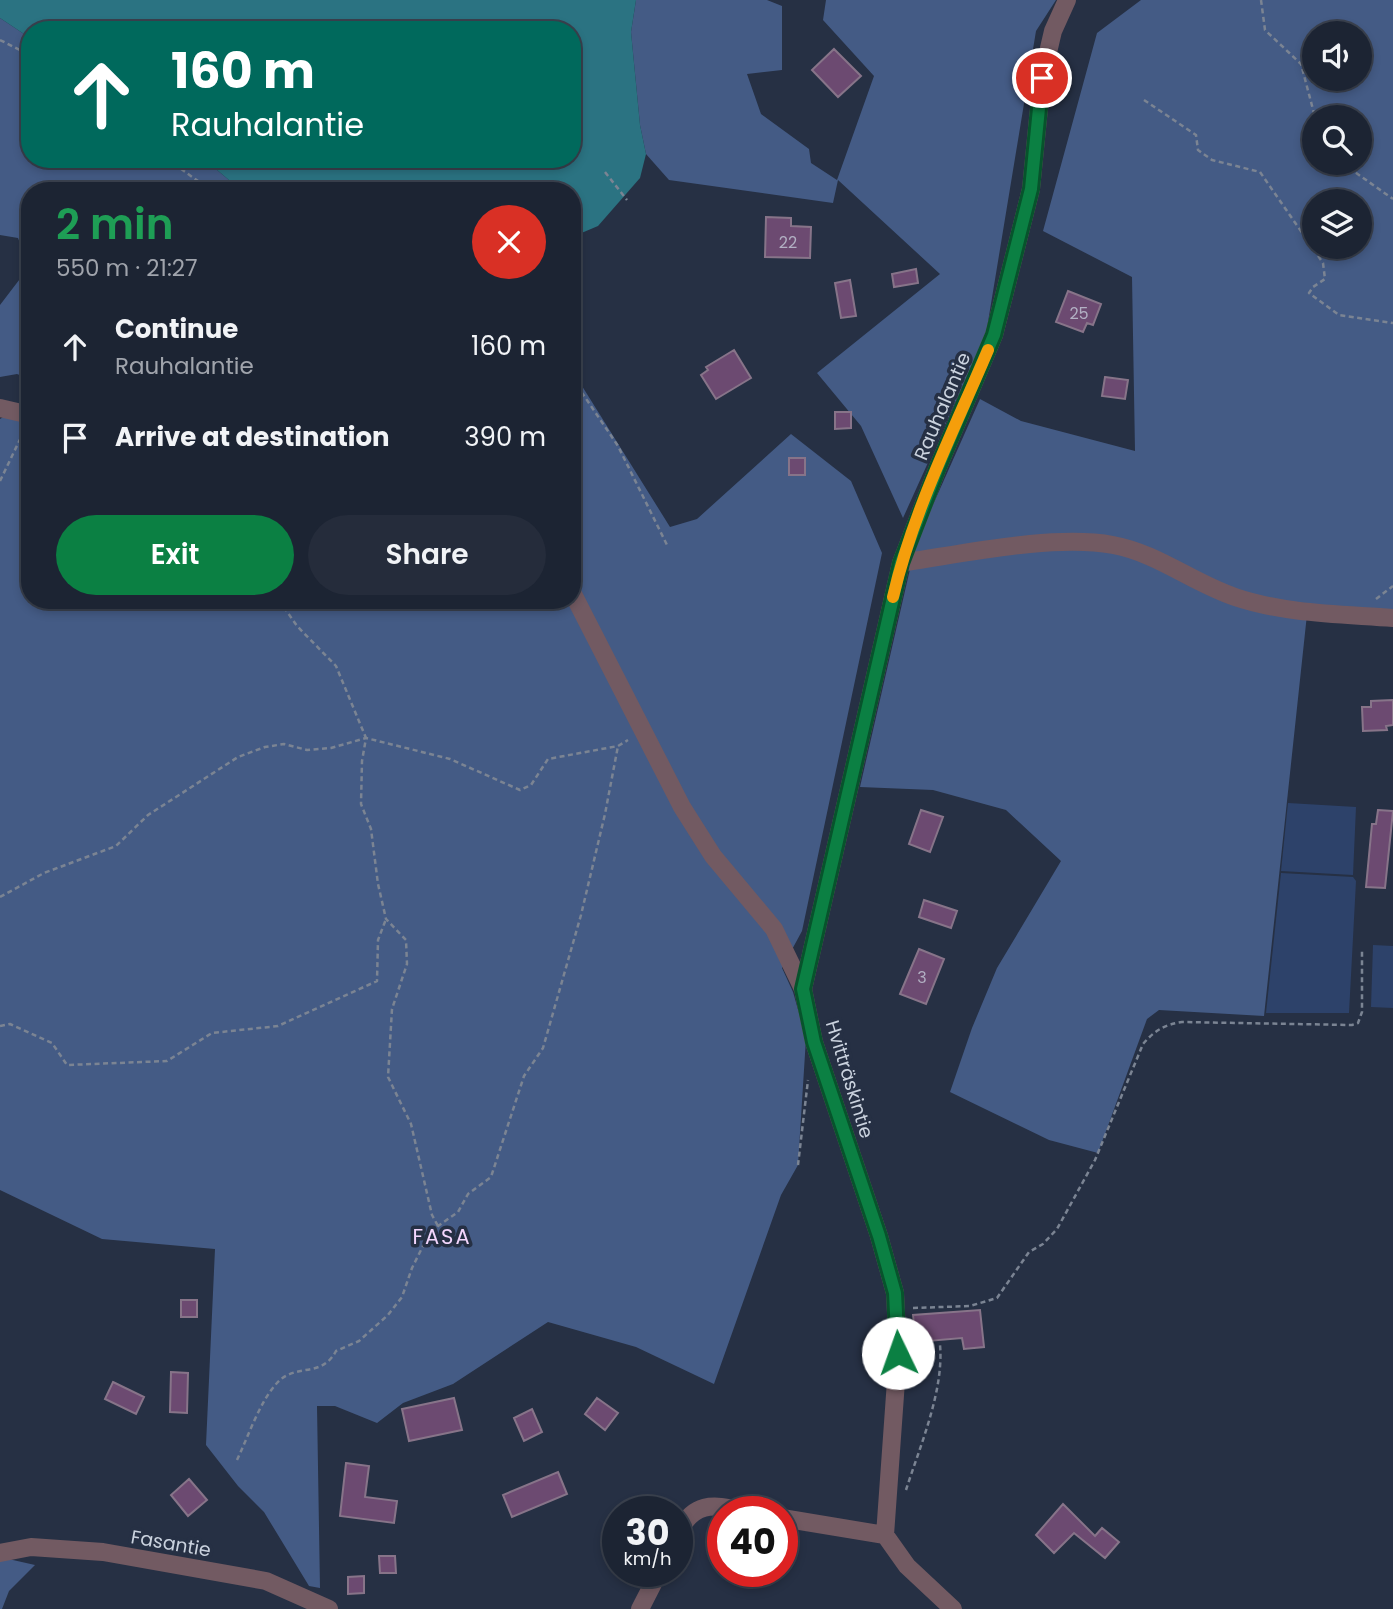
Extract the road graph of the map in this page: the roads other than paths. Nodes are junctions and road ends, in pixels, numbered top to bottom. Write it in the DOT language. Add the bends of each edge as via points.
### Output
graph roads {
  1 [pos="1067,0"];
  2 [pos="0,408"];
  3 [pos="21,414"];
  4 [pos="901,563"];
  5 [pos="581,609"];
  6 [pos="1393,618"];
  7 [pos="803,989"];
  8 [pos="798,1519"];
  9 [pos="886,1526"];
  10 [pos="0,1553"];
  11 [pos="651,1587"];
  12 [pos="329,1609"];
  13 [pos="640,1609"];
  14 [pos="954,1609"];
  1 -- 4 [label="street, Rauhalantie" via="1053,31 1042,78 1031,189 994,335"];
  2 -- 3 [label="street"];
  4 -- 6 [label="street" via="1057,543 1111,544 1137,551 1233,597 1263,605"];
  4 -- 7 [label="street, Rauhalantie"];
  5 -- 7 [label="street, Hvitträskintie" via="682,807 713,856 774,929"];
  7 -- 9 [label="street, Hvitträskintie" via="817,1050 895,1293 898,1353"];
  8 -- 9 [label="street"];
  9 -- 14 [label="street" via="907,1566"];
  10 -- 12 [label="street, Fasantie" via="31,1547 103,1552 266,1581"];
  11 -- 13 [label="street"];
}
